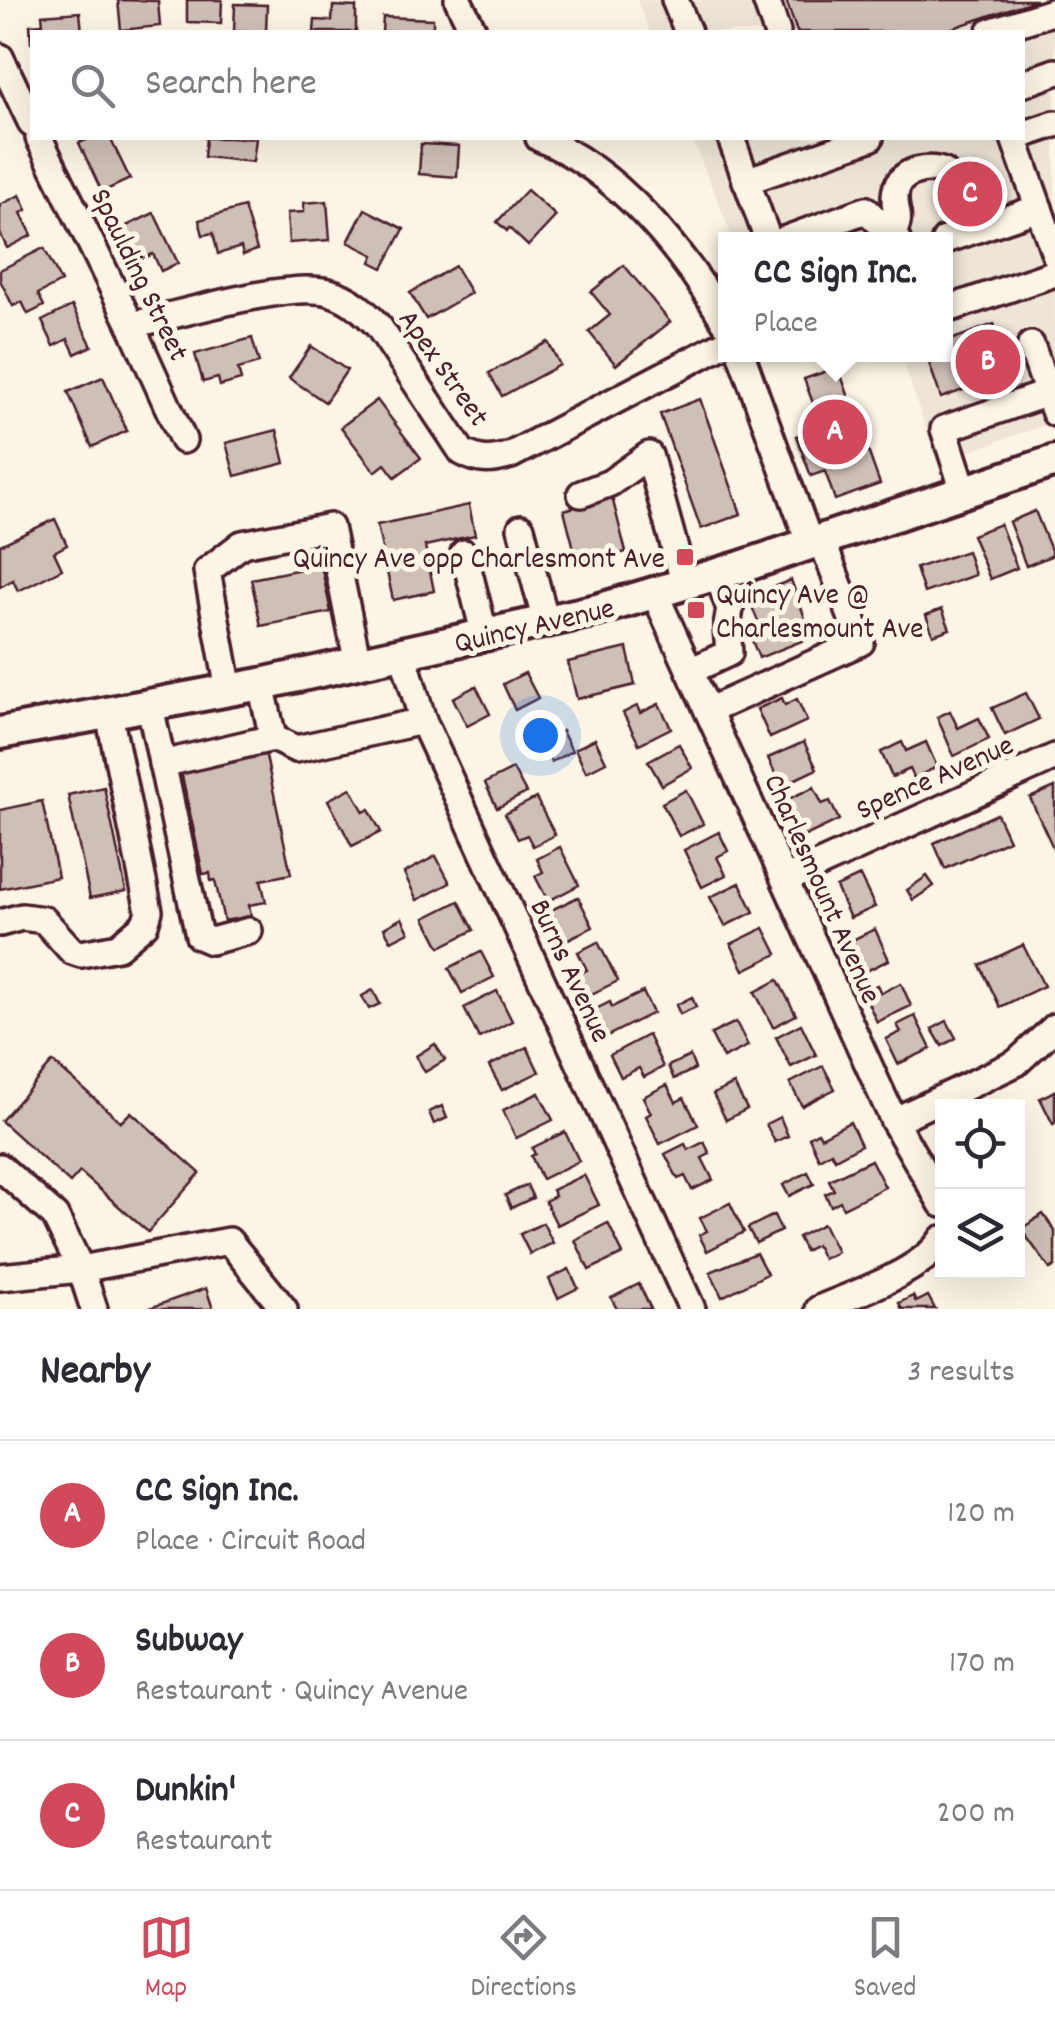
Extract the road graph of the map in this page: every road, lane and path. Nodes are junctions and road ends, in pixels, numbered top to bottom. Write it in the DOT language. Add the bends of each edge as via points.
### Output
graph roads {
  1 [pos="458,0"];
  2 [pos="674,0"];
  3 [pos="766,0"];
  4 [pos="1055,11"];
  5 [pos="473,30"];
  6 [pos="687,30"];
  7 [pos="776,30"];
  8 [pos="996,30"];
  9 [pos="14,70"];
  10 [pos="1055,72"];
  11 [pos="1025,83"];
  12 [pos="30,118"];
  13 [pos="1055,124"];
  14 [pos="1025,134"];
  15 [pos="40,140"];
  16 [pos="544,140"];
  17 [pos="732,140"];
  18 [pos="864,140"];
  19 [pos="1018,140"];
  20 [pos="948,178"];
  21 [pos="746,181"];
  22 [pos="1038,208"];
  23 [pos="958,230"];
  24 [pos="765,232"];
  25 [pos="806,232"];
  26 [pos="890,232"];
  27 [pos="896,232"];
  28 [pos="1055,254"];
  29 [pos="1055,273"];
  30 [pos="953,307"];
  31 [pos="718,312"];
  32 [pos="132,325"];
  33 [pos="1031,345"];
  34 [pos="718,347"];
  35 [pos="745,362"];
  36 [pos="1051,403"];
  37 [pos="183,440"];
  38 [pos="1055,461"];
  39 [pos="964,491"];
  40 [pos="581,494"];
  41 [pos="521,528"];
  42 [pos="816,542"];
  43 [pos="464,552"];
  44 [pos="718,574"];
  45 [pos="685,584"];
  46 [pos="655,594"];
  47 [pos="546,622"];
  48 [pos="486,636"];
  49 [pos="403,654"];
  50 [pos="358,664"];
  51 [pos="690,670"];
  52 [pos="261,684"];
  53 [pos="228,690"];
  54 [pos="150,706"];
  55 [pos="708,711"];
  56 [pos="109,714"];
  57 [pos="423,722"];
  58 [pos="0,733"];
  59 [pos="273,738"];
  60 [pos="1055,758"];
  61 [pos="162,764"];
  62 [pos="785,880"];
  63 [pos="0,923"];
  64 [pos="250,931"];
  65 [pos="1055,1027"];
  66 [pos="894,1121"];
  67 [pos="0,1166"];
  68 [pos="935,1192"];
  69 [pos="935,1250"];
  70 [pos="82,1269"];
  71 [pos="0,1277"];
  72 [pos="94,1309"];
  73 [pos="284,1309"];
  74 [pos="692,1309"];
  75 [pos="820,1309"];
  1 -- 5 [label="street"];
  2 -- 6 [label="street"];
  3 -- 7 [label="street"];
  4 -- 8 [label="street"];
  9 -- 12 [label="street"];
  10 -- 11 [label="street"];
  13 -- 14 [label="street"];
  15 -- 32 [label="street, Spaulding Street"];
  16 -- 31 [label="street" via="634,205"];
  17 -- 21 [label="street"];
  18 -- 21 [label="street"];
  19 -- 22 [label="street"];
  20 -- 27 [label="street" via="923,168 900,182"];
  21 -- 24 [label="street"];
  22 -- 23 [label="street"];
  22 -- 28 [label="street"];
  25 -- 26 [label="street" via="866,210"];
  29 -- 30 [label="street"];
  32 -- 34 [label="street, Apex Street" via="291,289 332,292 379,327 452,441 476,459 492,461"];
  32 -- 37 [label="street, Spaulding Street"];
  33 -- 36 [label="street"];
  35 -- 42 [label="street"];
  36 -- 39 [label="street" via="944,429"];
  38 -- 39 [label="main road, Quincy Avenue"];
  39 -- 42 [label="main road, Quincy Avenue"];
  40 -- 45 [label="street" via="649,455"];
  41 -- 47 [label="street"];
  42 -- 44 [label="main road, Quincy Avenue"];
  42 -- 55 [label="street" via="860,642"];
  43 -- 48 [label="street"];
  44 -- 45 [label="main road, Quincy Avenue"];
  44 -- 51 [label="street" via="730,609 729,653"];
  45 -- 46 [label="main road, Quincy Avenue"];
  46 -- 47 [label="main road, Quincy Avenue"];
  46 -- 51 [label="street, Charlesmount Avenue"];
  47 -- 48 [label="main road, Quincy Avenue"];
  48 -- 49 [label="main road, Quincy Avenue"];
  49 -- 50 [label="main road, Quincy Avenue"];
  49 -- 57 [label="street, Burns Avenue"];
  50 -- 52 [label="main road, Quincy Avenue"];
  50 -- 53 [label="street" via="330,527 242,544 207,571"];
  51 -- 55 [label="street, Charlesmount Avenue"];
  52 -- 53 [label="main road, Quincy Avenue"];
  52 -- 59 [label="street"];
  53 -- 54 [label="main road, Quincy Avenue"];
  54 -- 56 [label="main road, Quincy Avenue"];
  54 -- 61 [label="street"];
  55 -- 62 [label="street, Charlesmount Avenue"];
  56 -- 58 [label="main road, Quincy Avenue"];
  56 -- 63 [label="street" via="149,910 145,924 118,947 81,954 44,920"];
  57 -- 59 [label="street" via="296,749"];
  57 -- 74 [label="street, Burns Avenue"];
  59 -- 61 [label="street"];
  60 -- 62 [label="street, Spence Avenue"];
  61 -- 64 [label="street" via="199,936 211,941"];
  62 -- 66 [label="street, Charlesmount Avenue"];
  65 -- 66 [label="street" via="1016,1064"];
  66 -- 68 [label="street, Charlesmount Avenue"];
  67 -- 70 [label="street" via="55,1216"];
  69 -- 75 [label="street"];
  70 -- 71 [label="street"];
  70 -- 72 [label="street"];
  70 -- 73 [label="street" via="229,1242"];
}
